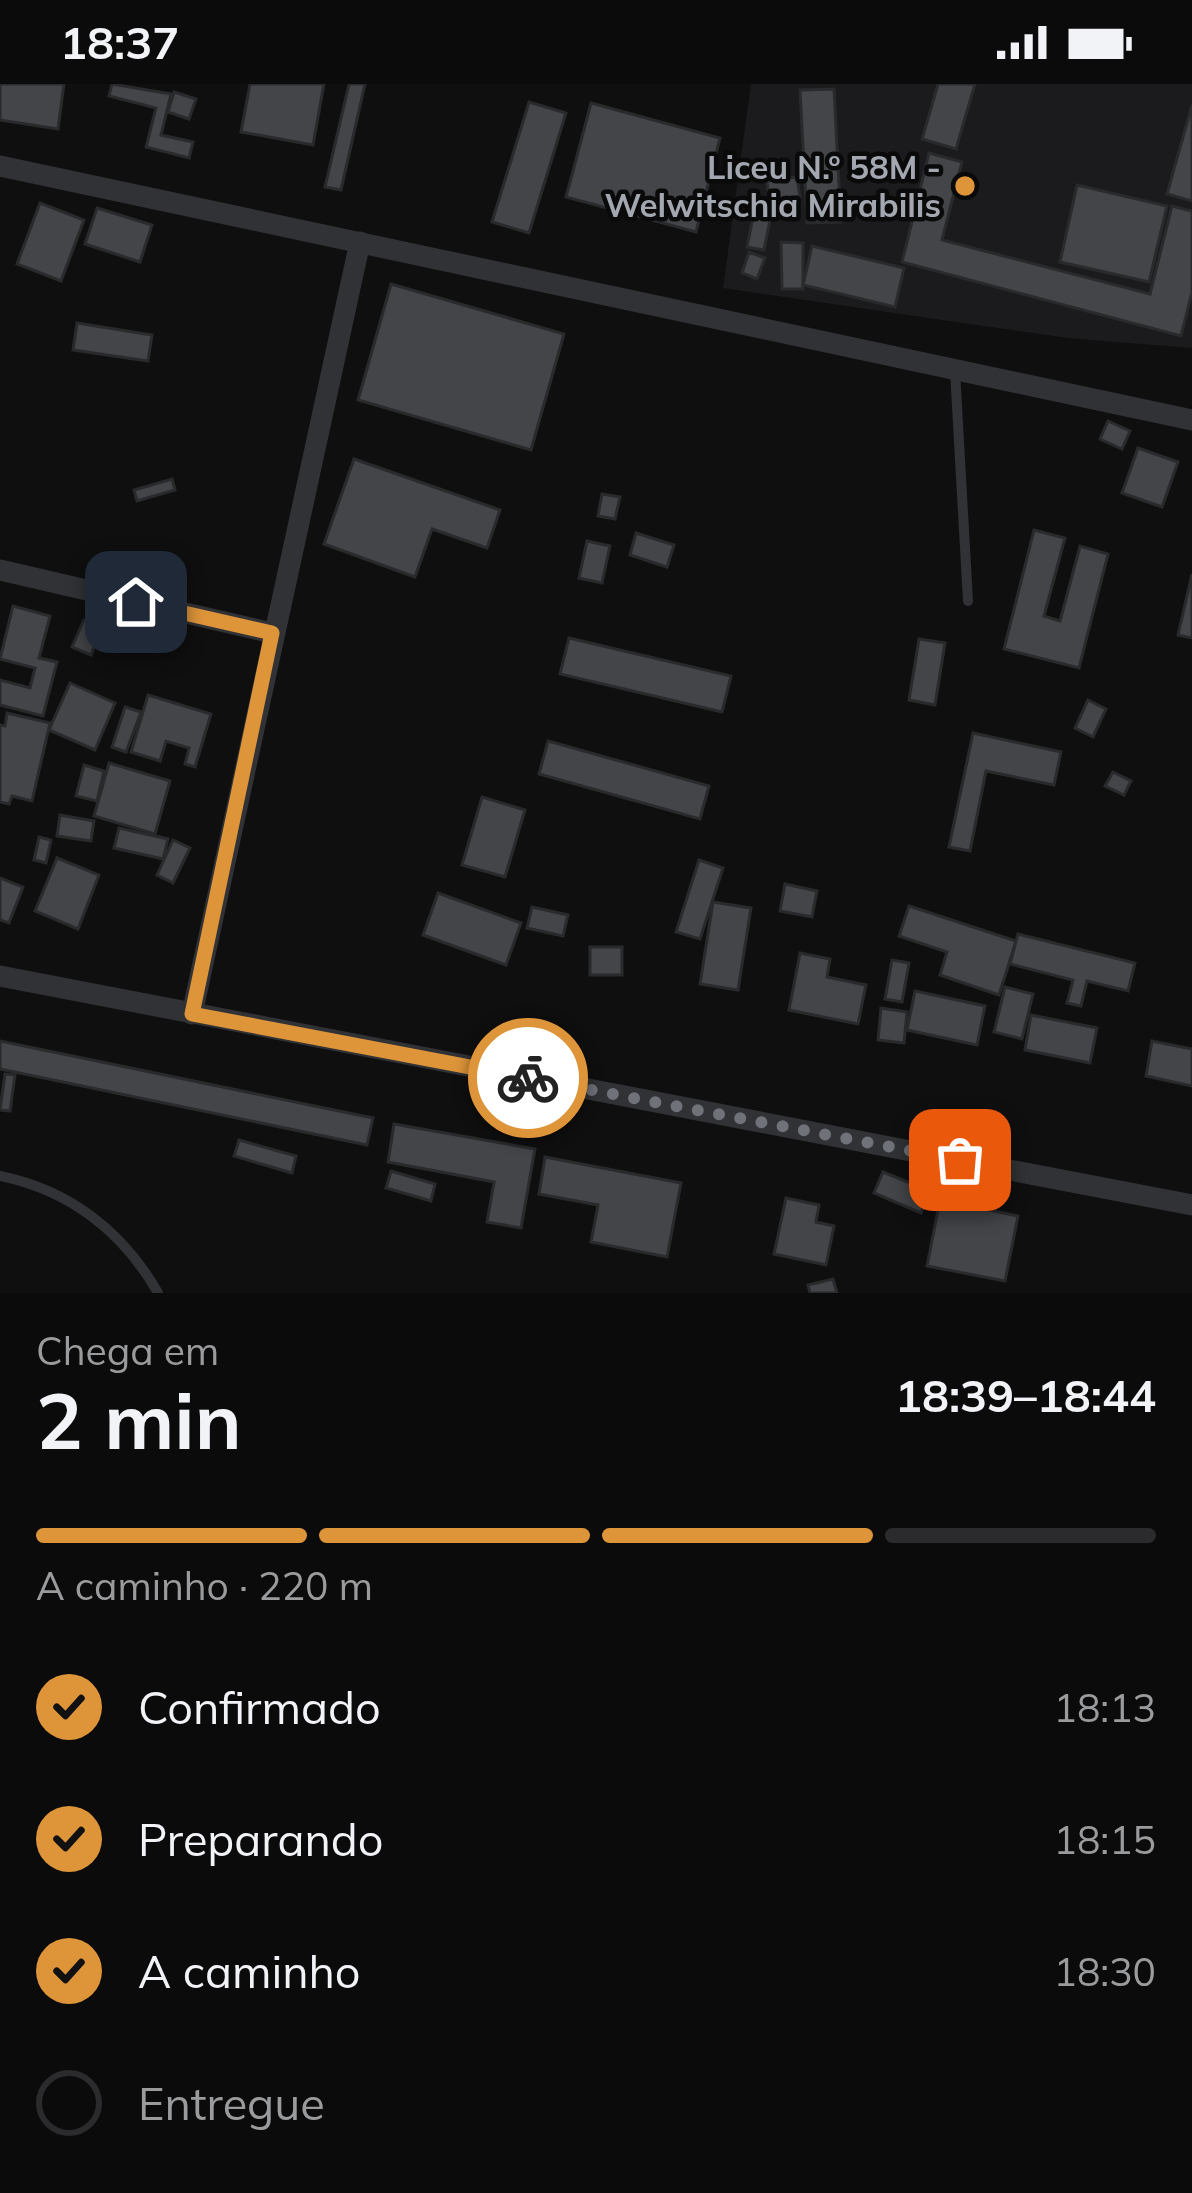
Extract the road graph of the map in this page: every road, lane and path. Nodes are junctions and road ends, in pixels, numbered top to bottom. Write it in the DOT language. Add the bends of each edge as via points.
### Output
graph roads {
  1 [pos="0,166"];
  2 [pos="360,242"];
  3 [pos="955,371"];
  4 [pos="1192,420"];
  5 [pos="0,570"];
  6 [pos="968,601"];
  7 [pos="272,633"];
  8 [pos="0,976"];
  9 [pos="192,1014"];
  10 [pos="0,1176"];
  11 [pos="1192,1204"];
  12 [pos="158,1293"];
  1 -- 2 [label="street"];
  2 -- 3 [label="street"];
  2 -- 7 [label="street"];
  3 -- 4 [label="street"];
  3 -- 6 [label="lane"];
  5 -- 7 [label="street"];
  7 -- 9 [label="street"];
  8 -- 9 [label="street"];
  9 -- 11 [label="street"];
  10 -- 12 [label="lane" via="81,1204"];
}
